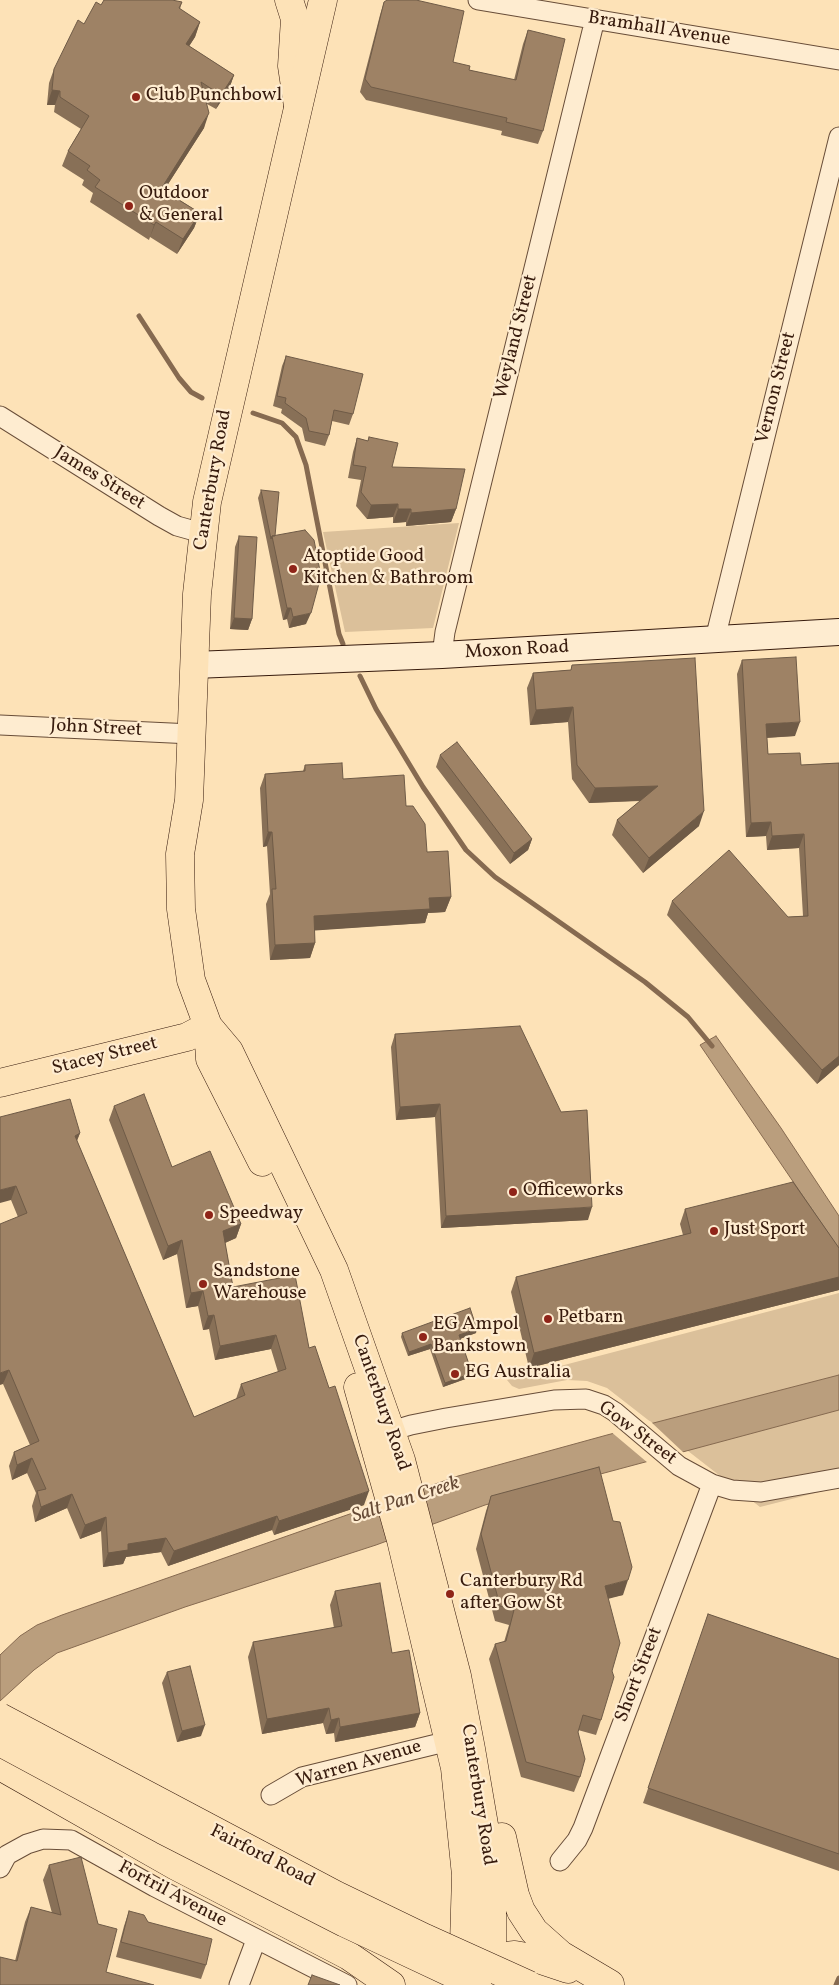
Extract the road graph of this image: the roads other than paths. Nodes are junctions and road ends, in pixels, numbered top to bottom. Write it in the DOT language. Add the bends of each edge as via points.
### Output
graph roads {
  1 [pos="289,0"];
  2 [pos="323,0"];
  3 [pos="478,0"];
  4 [pos="595,19"];
  5 [pos="839,60"];
  6 [pos="298,106"];
  7 [pos="839,137"];
  8 [pos="0,416"];
  9 [pos="202,533"];
  10 [pos="839,632"];
  11 [pos="715,639"];
  12 [pos="442,655"];
  13 [pos="194,665"];
  14 [pos="0,725"];
  15 [pos="192,734"];
  16 [pos="208,1026"];
  17 [pos="0,1083"];
  18 [pos="382,1434"];
  19 [pos="839,1478"];
  20 [pos="712,1484"];
  21 [pos="411,1536"];
  22 [pos="0,1717"];
  23 [pos="449,1741"];
  24 [pos="0,1742"];
  25 [pos="0,1766"];
  26 [pos="474,1778"];
  27 [pos="271,1795"];
  28 [pos="560,1861"];
  29 [pos="0,1868"];
  30 [pos="256,1940"];
  31 [pos="493,1957"];
  32 [pos="466,1980"];
  33 [pos="612,1984"];
  34 [pos="239,1985"];
  35 [pos="347,1985"];
  36 [pos="390,1985"];
  37 [pos="492,1985"];
  38 [pos="529,1985"];
  1 -- 6 [label="main road" via="296,19 292,66"];
  2 -- 6 [label="main road, Canterbury Road"];
  3 -- 4 [label="street, Bramhall Avenue"];
  4 -- 5 [label="street, Bramhall Avenue"];
  4 -- 12 [label="street, Weyland Street"];
  6 -- 9 [label="main road, Canterbury Road" via="213,466"];
  7 -- 11 [label="street, Vernon Street"];
  8 -- 9 [label="street, James Street" via="158,516"];
  9 -- 13 [label="main road, Canterbury Road"];
  10 -- 11 [label="main road, Moxon Road"];
  11 -- 12 [label="main road, Moxon Road"];
  12 -- 13 [label="main road, Moxon Road"];
  13 -- 15 [label="main road, Canterbury Road"];
  14 -- 15 [label="street, John Street"];
  15 -- 16 [label="main road, Canterbury Road" via="189,800 180,854 181,909 191,980"];
  16 -- 17 [label="main road, Stacey Street" via="187,1037"];
  16 -- 18 [label="main road, Canterbury Road" via="229,1051 334,1270"];
  18 -- 20 [label="street, Gow Street" via="446,1418 567,1398 595,1401 615,1412 689,1473"];
  18 -- 21 [label="main road, Canterbury Road"];
  19 -- 20 [label="street, Gow Street" via="761,1492 742,1492"];
  20 -- 28 [label="street, Short Street" via="588,1814 577,1840"];
  21 -- 23 [label="main road, Canterbury Road"];
  21 -- 26 [label="main road, Canterbury Road" via="456,1676"];
  22 -- 38 [label="main road, Fairford Road, bridge" via="328,1891"];
  23 -- 27 [label="street, Warren Avenue" via="302,1777"];
  23 -- 32 [label="main road, Canterbury Road" via="459,1799 466,1875"];
  24 -- 32 [label="main road, Fairford Road, bridge" via="147,1822 345,1923"];
  25 -- 36 [label="main road" via="176,1866 333,1948"];
  26 -- 31 [label="main road, Canterbury Road" via="489,1854"];
  26 -- 33 [label="main road" via="496,1809 515,1895 528,1923 555,1950"];
  29 -- 30 [label="street, Fortril Avenue" via="6,1855 14,1849 43,1839 64,1839 78,1843"];
  30 -- 34 [label="street"];
  30 -- 35 [label="street, Fortril Avenue"];
  31 -- 32 [label="main road"];
  31 -- 33 [label="main road" via="516,1955 532,1958"];
  31 -- 37 [label="main road, Canterbury Road"];
}
